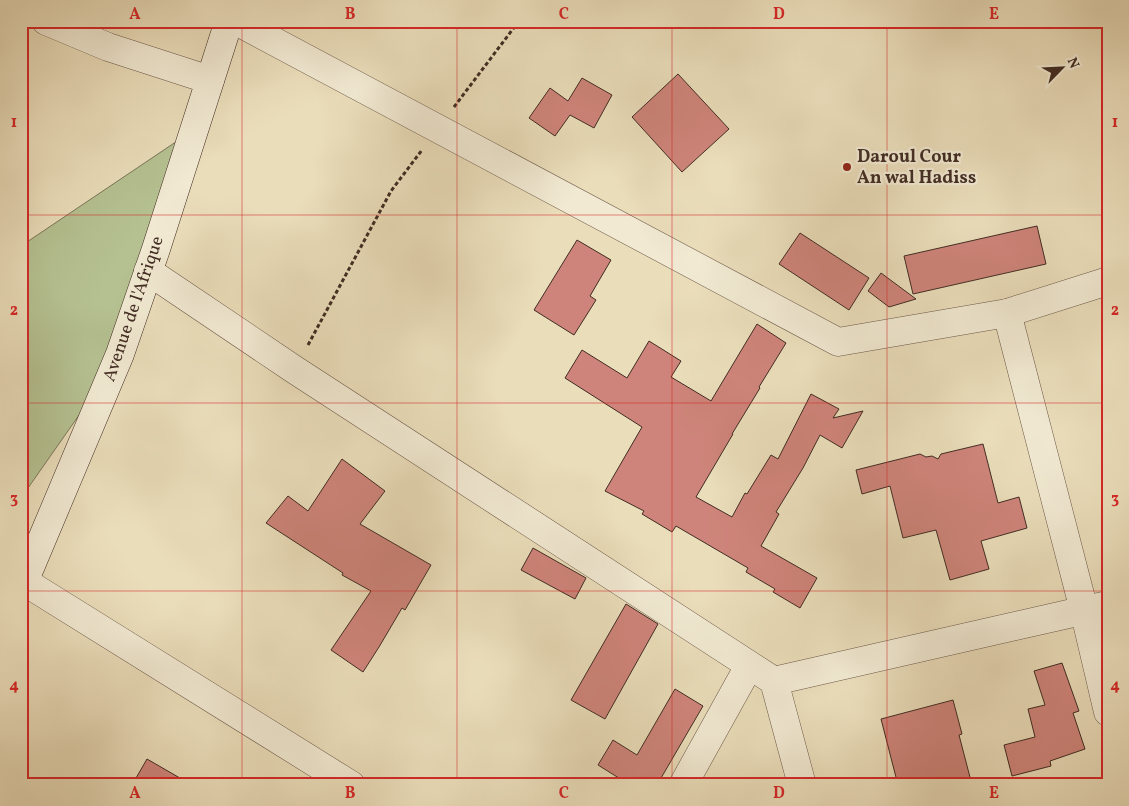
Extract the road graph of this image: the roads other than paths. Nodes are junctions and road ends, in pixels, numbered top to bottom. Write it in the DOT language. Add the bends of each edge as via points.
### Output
graph roads {
  1 [pos="46,21"];
  2 [pos="229,21"];
  3 [pos="236,21"];
  4 [pos="210,80"];
  5 [pos="148,270"];
  6 [pos="1108,281"];
  7 [pos="1007,313"];
  8 [pos="23,586"];
  9 [pos="1096,607"];
  10 [pos="749,666"];
  11 [pos="774,681"];
  12 [pos="1108,712"];
  13 [pos="319,776"];
  14 [pos="351,785"];
  15 [pos="683,785"];
  16 [pos="802,785"];
  1 -- 4 [label="street" via="108,48"];
  2 -- 4 [label="street, Avenue de l'Afrique"];
  3 -- 7 [label="street" via="838,342"];
  4 -- 5 [label="street, Avenue de l'Afrique"];
  5 -- 8 [label="street, Avenue de l'Afrique" via="102,400"];
  5 -- 10 [label="street" via="294,370"];
  6 -- 7 [label="street"];
  7 -- 9 [label="street"];
  8 -- 13 [label="street"];
  9 -- 11 [label="street"];
  9 -- 12 [label="street"];
  10 -- 11 [label="street"];
  10 -- 15 [label="street"];
  11 -- 16 [label="street"];
  13 -- 14 [label="street"];
}
